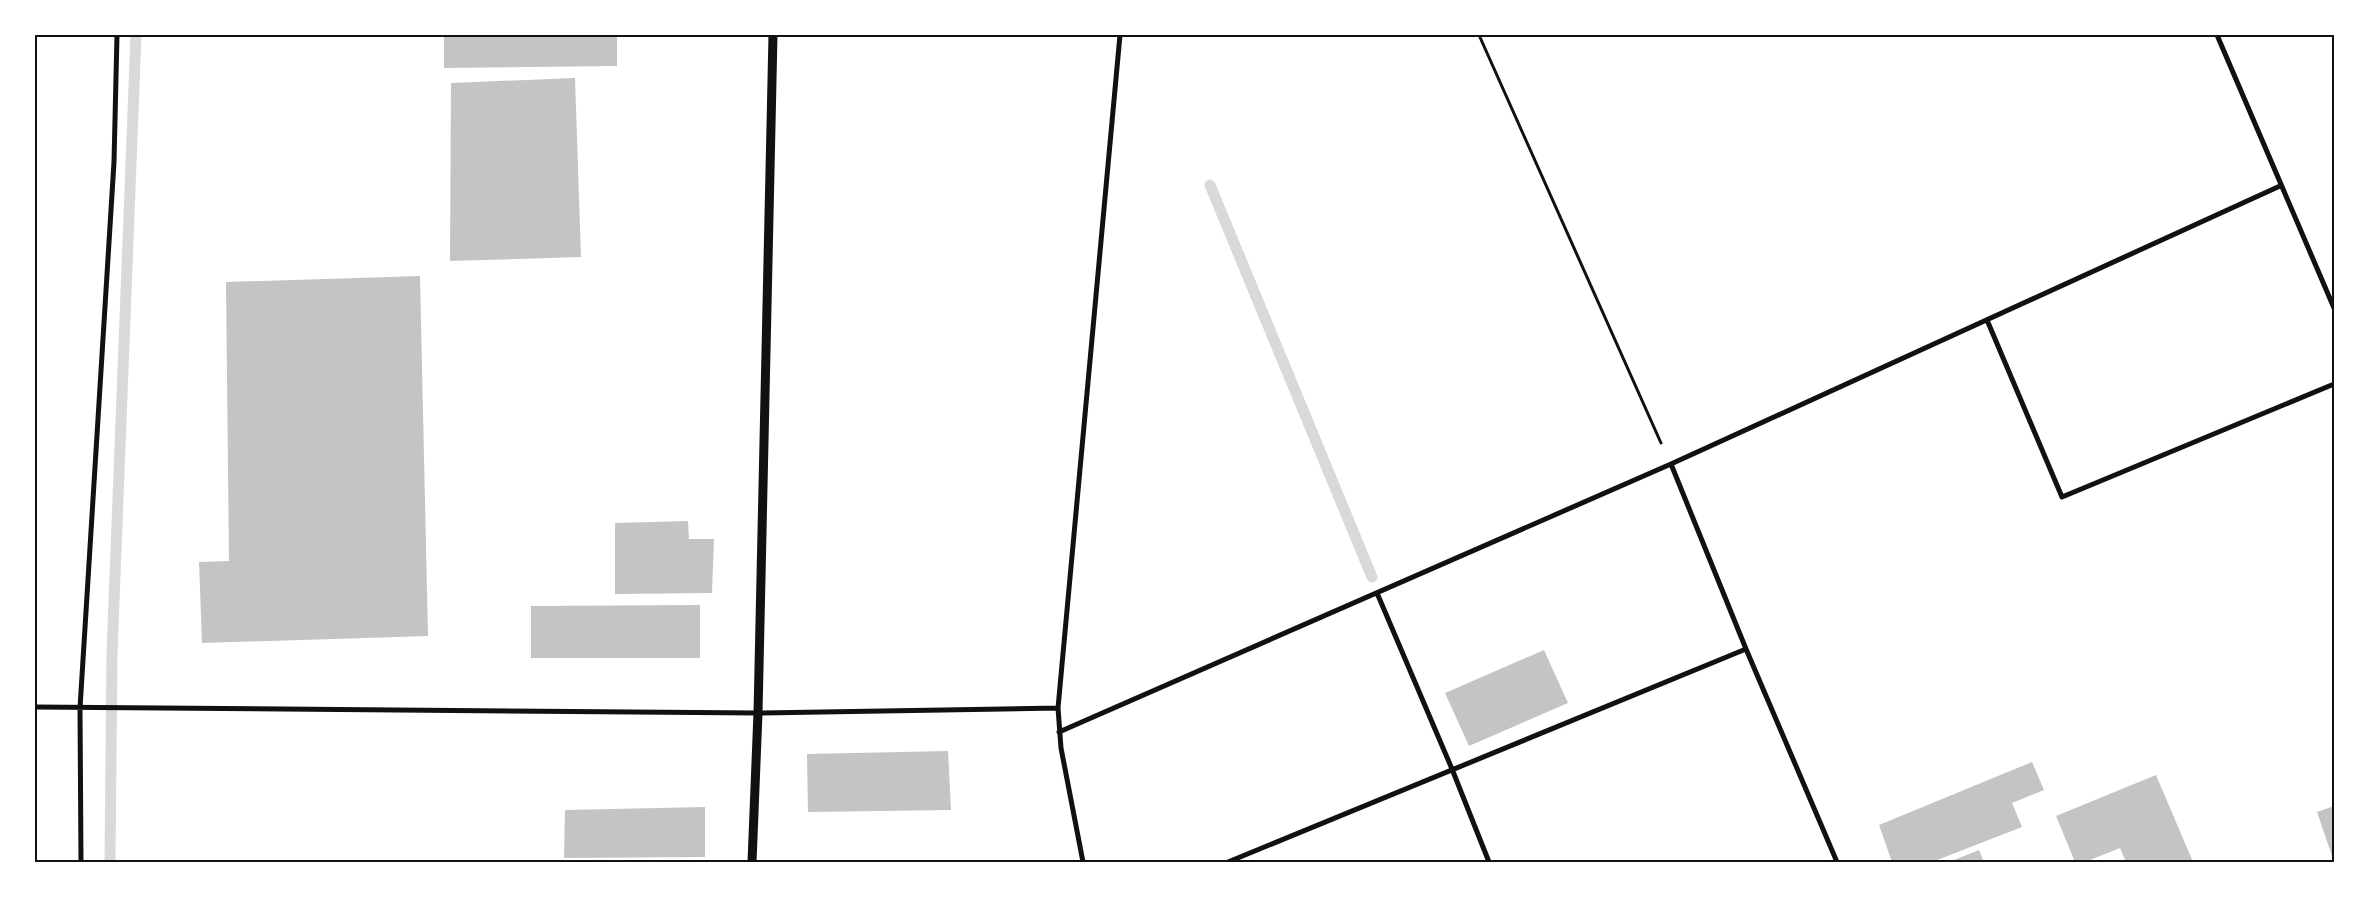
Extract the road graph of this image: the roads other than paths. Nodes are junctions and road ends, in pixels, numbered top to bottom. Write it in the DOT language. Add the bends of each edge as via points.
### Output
graph roads {
  1 [pos="117,35"];
  2 [pos="773,35"];
  3 [pos="1120,35"];
  4 [pos="2217,35"];
  5 [pos="2280,186"];
  6 [pos="2334,308"];
  7 [pos="1987,320"];
  8 [pos="2334,384"];
  9 [pos="1671,464"];
  10 [pos="1377,593"];
  11 [pos="1746,650"];
  12 [pos="35,707"];
  13 [pos="80,708"];
  14 [pos="1058,708"];
  15 [pos="758,713"];
  16 [pos="1059,732"];
  17 [pos="1452,769"];
  18 [pos="81,862"];
  19 [pos="752,862"];
  20 [pos="1083,862"];
  21 [pos="1228,862"];
  22 [pos="1490,862"];
  23 [pos="1837,862"];
  1 -- 13 [label="street" via="114,162"];
  2 -- 15 [label="street"];
  3 -- 14 [label="street"];
  4 -- 5 [label="street"];
  5 -- 6 [label="street"];
  5 -- 7 [label="street"];
  7 -- 8 [label="street" via="2062,497"];
  7 -- 9 [label="street"];
  9 -- 10 [label="street"];
  9 -- 11 [label="street"];
  10 -- 16 [label="street"];
  10 -- 17 [label="street"];
  11 -- 17 [label="street"];
  11 -- 23 [label="street"];
  12 -- 13 [label="street"];
  13 -- 15 [label="street"];
  13 -- 18 [label="street"];
  14 -- 15 [label="street"];
  14 -- 16 [label="street"];
  15 -- 19 [label="street"];
  16 -- 20 [label="street"];
  17 -- 21 [label="street"];
  17 -- 22 [label="street"];
}
